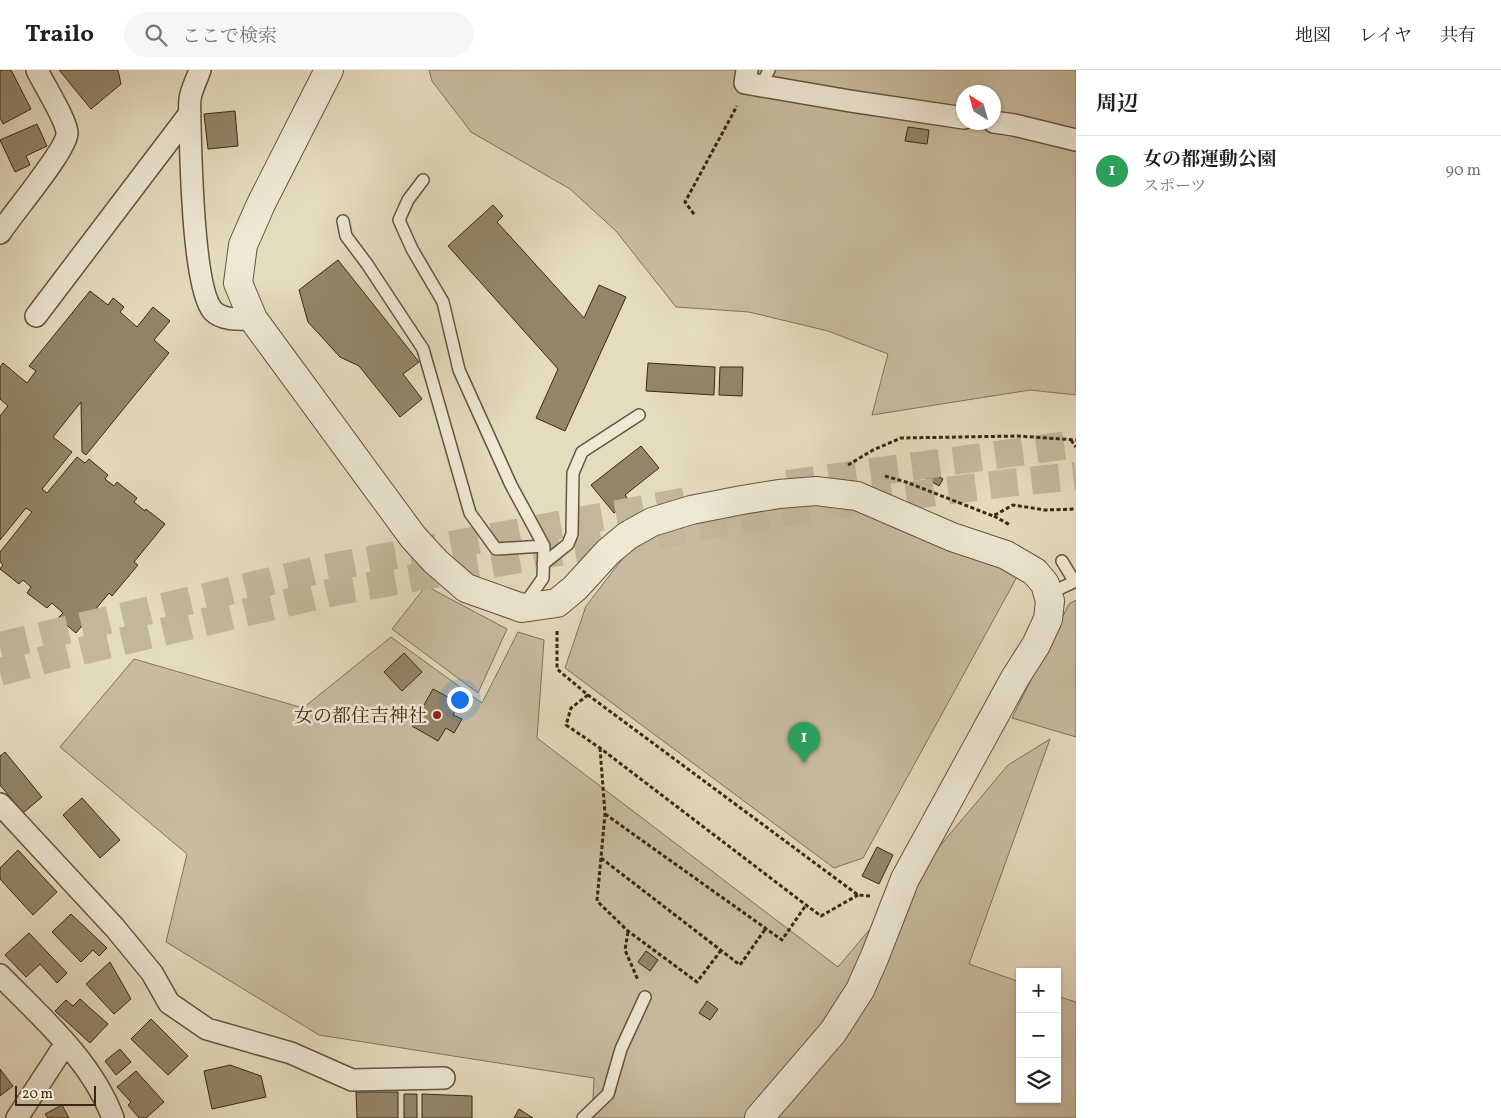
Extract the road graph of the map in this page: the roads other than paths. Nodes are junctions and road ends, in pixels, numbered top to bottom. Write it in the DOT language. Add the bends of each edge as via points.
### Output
graph roads {
  1 [pos="37,70"];
  2 [pos="200,70"];
  3 [pos="329,70"];
  4 [pos="757,78"];
  5 [pos="190,114"];
  6 [pos="956,116"];
  7 [pos="1001,123"];
  8 [pos="1076,140"];
  9 [pos="423,180"];
  10 [pos="343,221"];
  11 [pos="0,233"];
  12 [pos="36,316"];
  13 [pos="253,319"];
  14 [pos="639,415"];
  15 [pos="544,546"];
  16 [pos="1062,561"];
  17 [pos="543,564"];
  18 [pos="1075,581"];
  19 [pos="1048,594"];
  20 [pos="522,608"];
  21 [pos="0,804"];
  22 [pos="0,975"];
  23 [pos="645,997"];
  24 [pos="66,1043"];
  25 [pos="444,1078"];
  26 [pos="17,1118"];
  27 [pos="114,1118"];
  28 [pos="583,1118"];
  29 [pos="759,1118"];
  1 -- 11 [label="street" via="67,132 48,169"];
  2 -- 5 [label="street" via="190,98"];
  3 -- 13 [label="street" via="261,204 244,245 238,283"];
  4 -- 6 [label="street"];
  5 -- 12 [label="street"];
  5 -- 13 [label="street" via="198,256 207,301 214,312 223,317"];
  7 -- 8 [label="street"];
  9 -- 15 [label="lane" via="408,200 399,220 443,302 459,370 511,485"];
  10 -- 15 [label="lane" via="346,236 423,349 470,513 496,549"];
  13 -- 20 [label="street" via="413,537 436,562 466,588"];
  14 -- 17 [label="lane" via="582,452 573,473 572,534 568,544"];
  15 -- 17 [label="lane"];
  16 -- 18 [label="lane"];
  17 -- 20 [label="lane" via="543,578"];
  18 -- 19 [label="lane"];
  19 -- 20 [label="street" via="1045,584 1035,572 1006,555 857,496 816,491 742,500 652,522 627,536 608,552 557,603"];
  19 -- 29 [label="street" via="1048,619 1036,645 905,879 860,990 833,1032"];
  21 -- 25 [label="street" via="115,928 152,973 169,1004 208,1029 290,1052 352,1080"];
  22 -- 24 [label="street"];
  23 -- 28 [label="lane" via="621,1049 608,1094"];
  24 -- 26 [label="street"];
  24 -- 27 [label="street" via="106,1097"];
}
